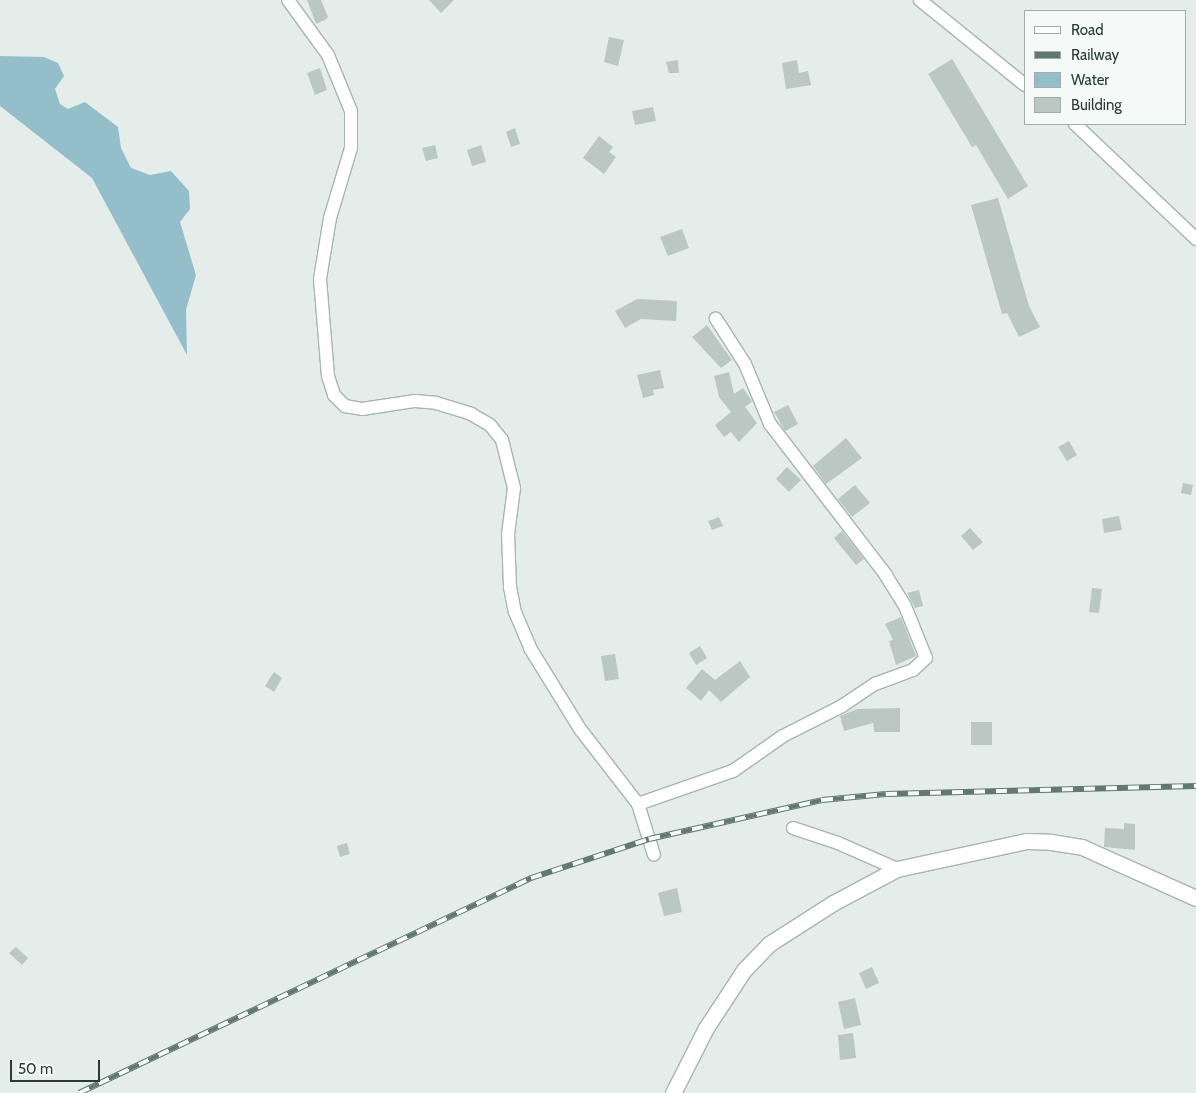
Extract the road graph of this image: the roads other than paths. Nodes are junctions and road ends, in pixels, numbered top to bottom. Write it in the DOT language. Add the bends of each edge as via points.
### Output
graph roads {
  1 [pos="288,0"];
  2 [pos="920,0"];
  3 [pos="1024,84"];
  4 [pos="1076,125"];
  5 [pos="1196,239"];
  6 [pos="716,319"];
  7 [pos="638,804"];
  8 [pos="793,828"];
  9 [pos="654,854"];
  10 [pos="897,869"];
  11 [pos="1196,898"];
  12 [pos="673,1093"];
  1 -- 7 [label="street" via="328,55 350,111 351,148 330,218 320,279 328,376 334,395 345,406 362,409 415,401 436,403 471,414 490,425 502,440 514,488 508,534 510,588 516,612 530,648 580,729"];
  2 -- 3 [label="street"];
  4 -- 5 [label="street"];
  6 -- 7 [label="street" via="745,364 770,424 886,575 905,606 926,658 913,670 875,684 842,706 783,736 733,771"];
  7 -- 9 [label="street"];
  8 -- 10 [label="street" via="838,843"];
  10 -- 11 [label="street" via="1027,841 1052,842 1082,847"];
  10 -- 12 [label="street" via="833,903 769,944 733,986 706,1028"];
}
